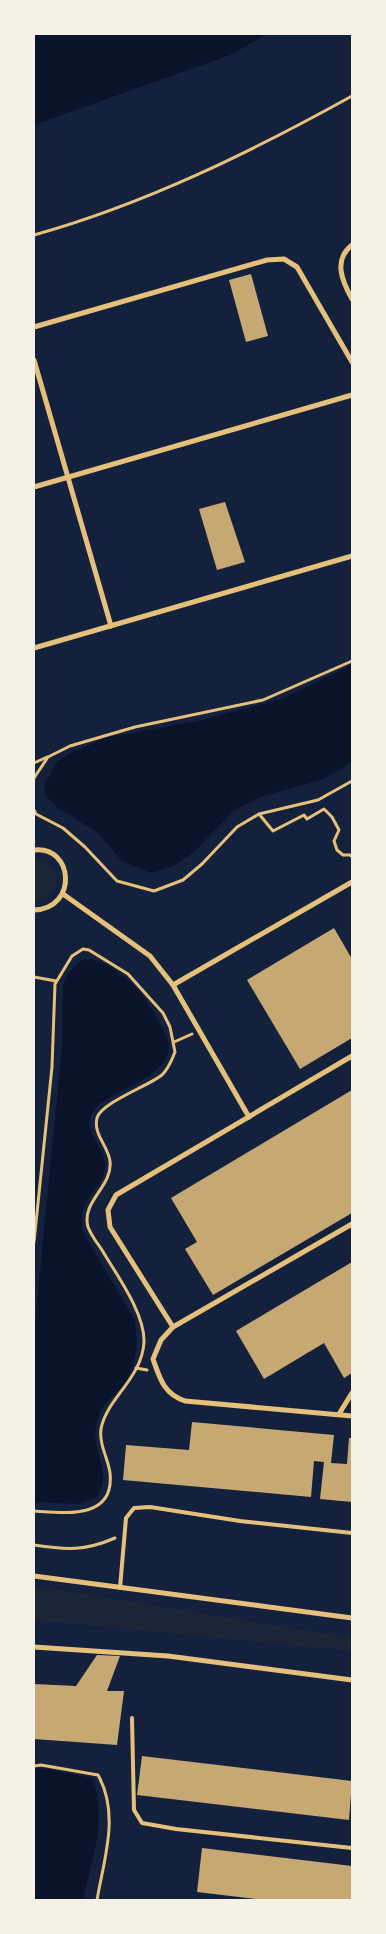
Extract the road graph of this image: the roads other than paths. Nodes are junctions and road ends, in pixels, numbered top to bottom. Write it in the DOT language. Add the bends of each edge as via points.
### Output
graph roads {
  1 [pos="352,245"];
  2 [pos="352,299"];
  3 [pos="34,327"];
  4 [pos="34,360"];
  5 [pos="352,362"];
  6 [pos="352,396"];
  7 [pos="68,477"];
  8 [pos="34,487"];
  9 [pos="352,556"];
  10 [pos="111,626"];
  11 [pos="34,648"];
  12 [pos="34,850"];
  13 [pos="352,882"];
  14 [pos="63,894"];
  15 [pos="34,910"];
  16 [pos="173,985"];
  17 [pos="352,1056"];
  18 [pos="249,1117"];
  19 [pos="352,1224"];
  20 [pos="173,1327"];
  21 [pos="352,1393"];
  22 [pos="339,1414"];
  23 [pos="352,1416"];
  24 [pos="352,1532"];
  25 [pos="34,1576"];
  26 [pos="120,1590"];
  27 [pos="352,1618"];
  28 [pos="34,1647"];
  29 [pos="352,1680"];
  30 [pos="132,1718"];
  31 [pos="352,1848"];
  1 -- 2 [label="street" via="345,251 340,268 342,282"];
  3 -- 5 [label="street" via="267,260 284,259 297,267"];
  4 -- 7 [label="street"];
  6 -- 7 [label="street"];
  7 -- 8 [label="street"];
  7 -- 10 [label="street"];
  9 -- 10 [label="street"];
  10 -- 11 [label="street"];
  12 -- 14 [label="street" via="53,854 63,865 66,880"];
  13 -- 16 [label="street"];
  14 -- 15 [label="street" via="54,904 43,910"];
  14 -- 16 [label="street" via="150,956"];
  16 -- 18 [label="street"];
  17 -- 18 [label="street"];
  18 -- 20 [label="street" via="116,1195 108,1210 110,1227"];
  19 -- 20 [label="street"];
  20 -- 22 [label="street" via="161,1340 153,1359 160,1379 172,1397 185,1401"];
  21 -- 22 [label="street"];
  22 -- 23 [label="street"];
  24 -- 26 [label="lane" via="240,1521 150,1507 134,1508 126,1518"];
  25 -- 26 [label="street"];
  26 -- 27 [label="street"];
  28 -- 29 [label="street" via="168,1656"];
  30 -- 31 [label="lane" via="134,1810 142,1823"];
}
